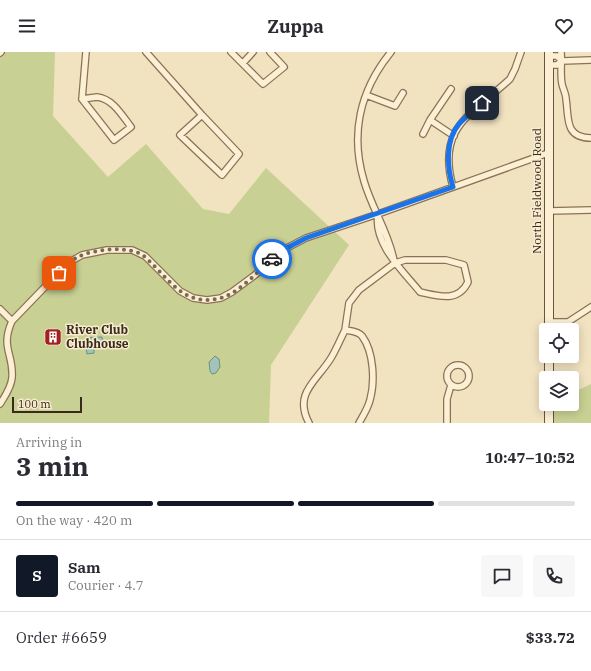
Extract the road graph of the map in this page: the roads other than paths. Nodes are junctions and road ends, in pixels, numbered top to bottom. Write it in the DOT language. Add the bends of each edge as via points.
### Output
graph roads {
  1 [pos="86,52"];
  2 [pos="146,52"];
  3 [pos="231,52"];
  4 [pos="253,52"];
  5 [pos="270,52"];
  6 [pos="391,52"];
  7 [pos="521,52"];
  8 [pos="561,52"];
  9 [pos="549,58"];
  10 [pos="562,60"];
  11 [pos="591,60"];
  12 [pos="243,63"];
  13 [pos="451,88"];
  14 [pos="403,93"];
  15 [pos="366,95"];
  16 [pos="82,99"];
  17 [pos="202,115"];
  18 [pos="430,120"];
  19 [pos="423,134"];
  20 [pos="454,136"];
  21 [pos="591,138"];
  22 [pos="548,153"];
  23 [pos="453,187"];
  24 [pos="591,210"];
  25 [pos="549,211"];
  26 [pos="378,214"];
  27 [pos="395,263"];
  28 [pos="591,307"];
  29 [pos="0,309"];
  30 [pos="12,321"];
  31 [pos="549,323"];
  32 [pos="563,323"];
  33 [pos="345,330"];
  34 [pos="451,385"];
  35 [pos="0,404"];
  36 [pos="549,411"];
  37 [pos="309,423"];
  38 [pos="359,423"];
  39 [pos="447,423"];
  40 [pos="549,423"];
  1 -- 16 [label="street"];
  2 -- 17 [label="street"];
  3 -- 12 [label="street"];
  4 -- 12 [label="street"];
  5 -- 12 [label="street" via="284,67 263,84"];
  6 -- 15 [label="street" via="376,72"];
  7 -- 20 [label="street" via="510,79 458,125"];
  8 -- 10 [label="street"];
  9 -- 10 [label="street" via="557,56"];
  9 -- 10 [label="street" via="557,65"];
  9 -- 22 [label="street, North Fieldwood Road"];
  10 -- 11 [label="street"];
  10 -- 21 [label="street" via="562,83 570,128 578,135"];
  13 -- 18 [label="street"];
  14 -- 15 [label="street" via="395,106"];
  15 -- 26 [label="street" via="357,133 359,158 364,182"];
  16 -- 16 [label="street" via="114,140 131,127 106,98"];
  17 -- 17 [label="street" via="238,154 222,175 180,135"];
  18 -- 19 [label="street"];
  18 -- 20 [label="street"];
  20 -- 23 [label="street" via="447,159"];
  22 -- 23 [label="street"];
  22 -- 25 [label="street, North Fieldwood Road"];
  23 -- 26 [label="street"];
  24 -- 25 [label="street"];
  25 -- 31 [label="street, North Fieldwood Road"];
  26 -- 27 [label="street"];
  26 -- 30 [label="street" via="301,241 281,251 232,292 214,299 192,298 180,291 145,256 132,250 107,250 82,255 68,264"];
  27 -- 27 [label="street" via="420,292 454,296 461,293 468,282 464,265 456,262 405,260"];
  27 -- 33 [label="street" via="354,296 350,303"];
  28 -- 32 [label="street"];
  29 -- 30 [label="street"];
  30 -- 35 [label="street" via="5,339 12,379 9,390"];
  33 -- 37 [label="street" via="330,359 305,394 303,407"];
  33 -- 38 [label="street" via="356,331 362,336 371,362 373,387 370,402"];
  34 -- 39 [label="street" via="447,399"];
  36 -- 40 [label="street"];
}
